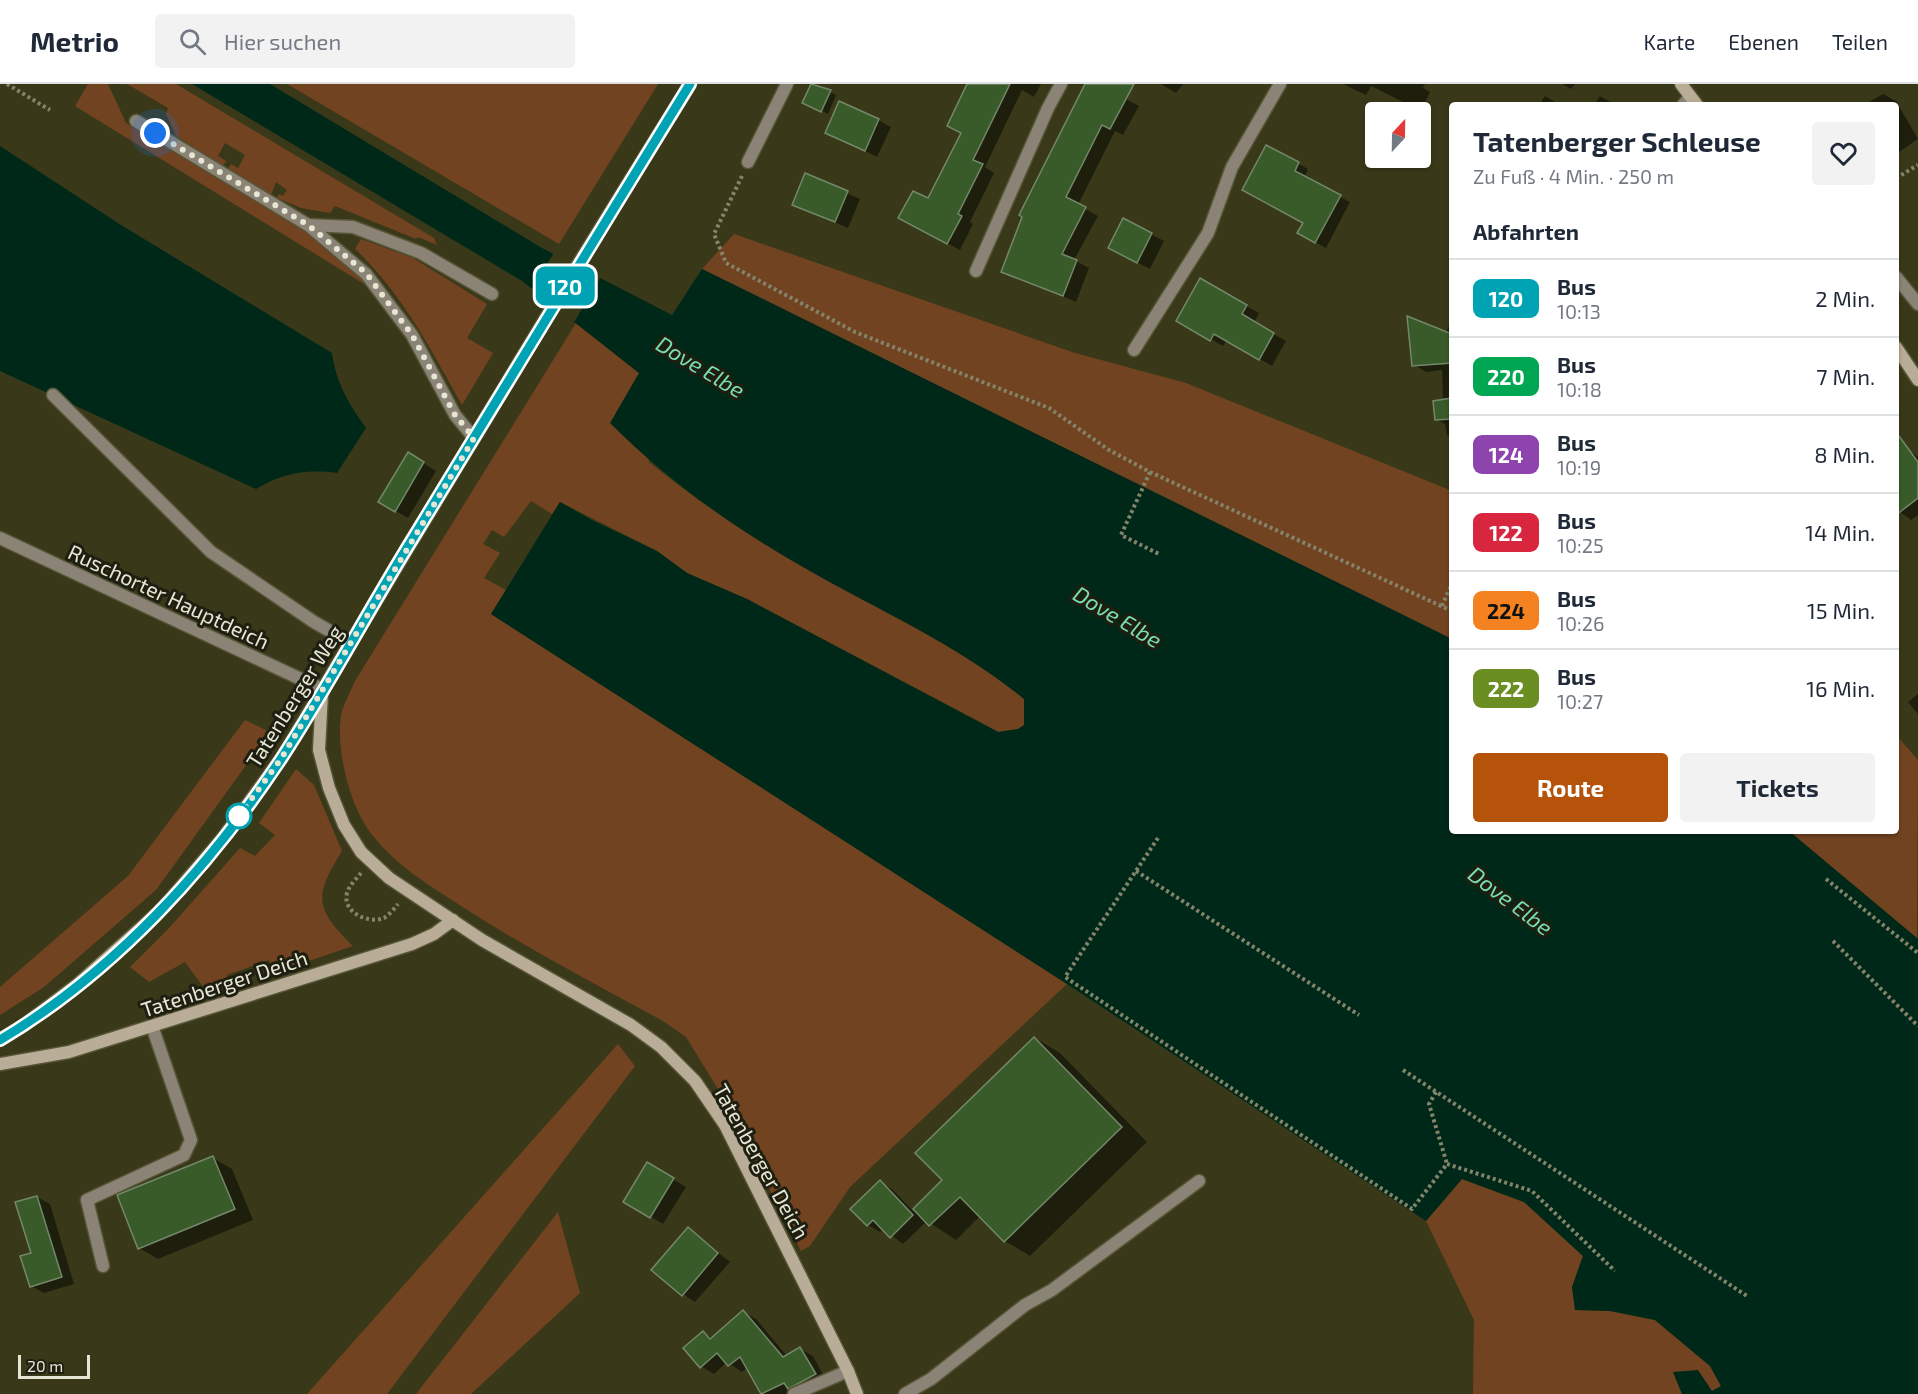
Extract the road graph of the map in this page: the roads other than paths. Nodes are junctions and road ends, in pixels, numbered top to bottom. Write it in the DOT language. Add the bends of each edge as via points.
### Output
graph roads {
  1 [pos="690,84"];
  2 [pos="787,84"];
  3 [pos="1061,84"];
  4 [pos="1682,84"];
  5 [pos="1275,86"];
  6 [pos="1690,102"];
  7 [pos="136,121"];
  8 [pos="748,162"];
  9 [pos="308,225"];
  10 [pos="976,271"];
  11 [pos="1899,281"];
  12 [pos="492,294"];
  13 [pos="1918,304"];
  14 [pos="1134,350"];
  15 [pos="1899,352"];
  16 [pos="1918,380"];
  17 [pos="53,395"];
  18 [pos="474,438"];
  19 [pos="0,538"];
  20 [pos="350,642"];
  21 [pos="322,689"];
  22 [pos="453,921"];
  23 [pos="152,1026"];
  24 [pos="0,1040"];
  25 [pos="0,1064"];
  26 [pos="1199,1181"];
  27 [pos="103,1266"];
  28 [pos="848,1371"];
  29 [pos="794,1394"];
  30 [pos="857,1394"];
  31 [pos="904,1394"];
  1 -- 18 [label="street, Tatenberger Weg"];
  2 -- 8 [label="street"];
  3 -- 10 [label="street"];
  4 -- 6 [label="street"];
  5 -- 14 [label="street" via="1232,166 1208,232"];
  7 -- 9 [label="street"];
  9 -- 12 [label="street" via="353,227 421,253"];
  9 -- 18 [label="street" via="366,273 412,335 455,415"];
  11 -- 13 [label="street"];
  15 -- 16 [label="street"];
  17 -- 20 [label="street" via="211,552"];
  18 -- 20 [label="street, Tatenberger Weg"];
  19 -- 21 [label="street, Ruschorter Hauptdeich"];
  20 -- 21 [label="street, Tatenberger Weg"];
  21 -- 22 [label="street, Tatenberger Deich" via="319,750 344,825 371,861"];
  21 -- 24 [label="street, Tatenberger Weg" via="281,759 228,831 162,909 78,984"];
  22 -- 23 [label="street, Tatenberger Deich" via="412,944"];
  22 -- 28 [label="street, Tatenberger Deich" via="632,1025 695,1081 730,1135"];
  23 -- 25 [label="street, Tatenberger Deich" via="69,1052"];
  23 -- 27 [label="street" via="191,1140 184,1155 87,1200"];
  26 -- 31 [label="street" via="1052,1290 1025,1305 931,1379"];
  28 -- 29 [label="street"];
  28 -- 30 [label="street, Tatenberger Deich"];
}
